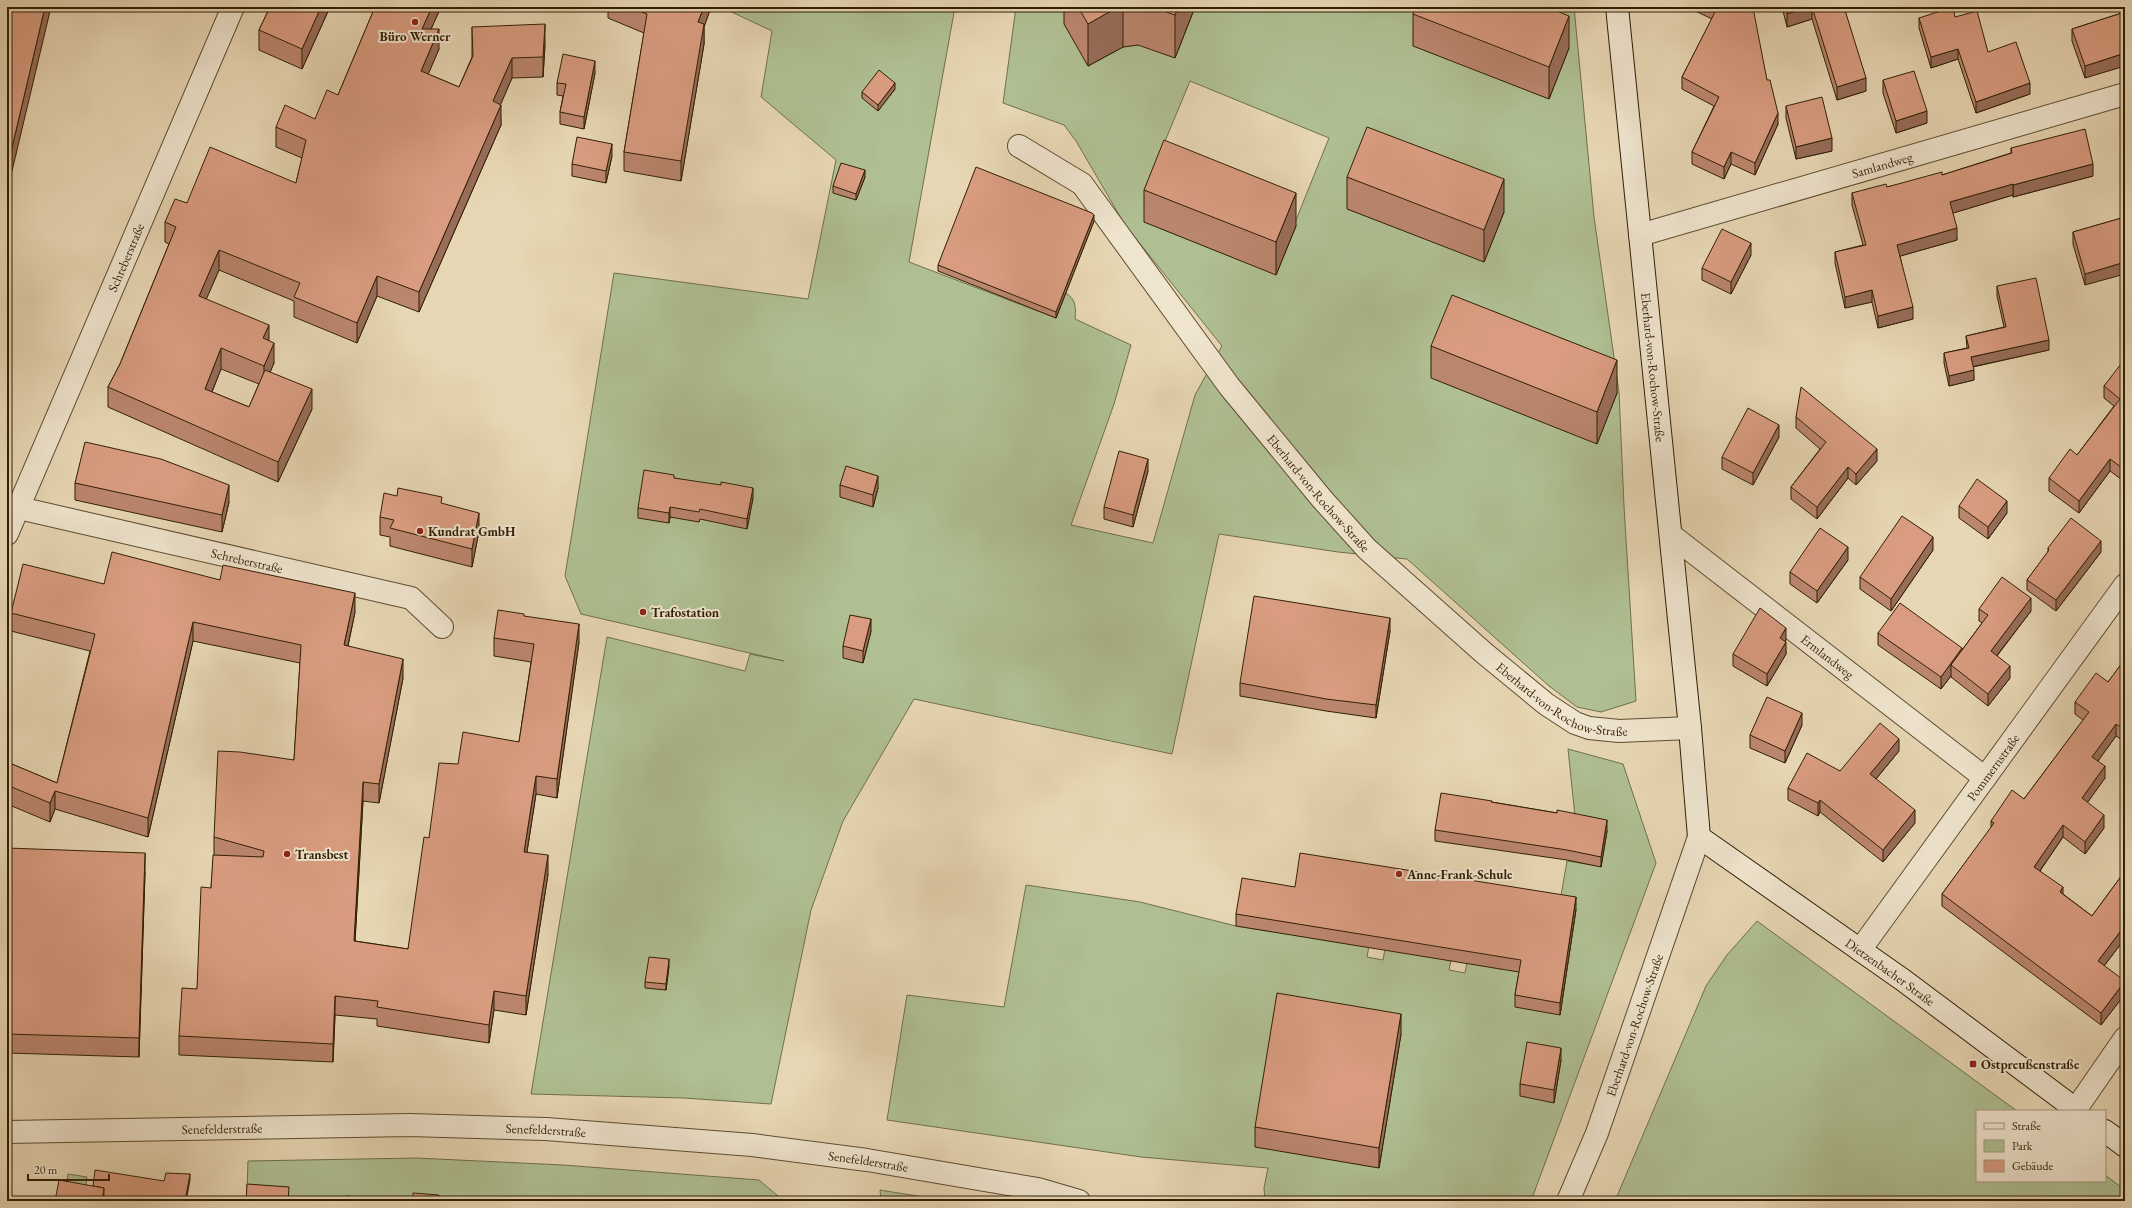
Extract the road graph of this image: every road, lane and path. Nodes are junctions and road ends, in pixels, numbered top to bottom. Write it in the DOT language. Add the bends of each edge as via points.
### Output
graph roads {
  1 [pos="233,7"];
  2 [pos="1617,7"];
  3 [pos="2125,94"];
  4 [pos="1019,146"];
  5 [pos="1640,235"];
  6 [pos="19,508"];
  7 [pos="7,534"];
  8 [pos="1671,534"];
  9 [pos="2125,585"];
  10 [pos="442,627"];
  11 [pos="1690,728"];
  12 [pos="1985,778"];
  13 [pos="1699,837"];
  14 [pos="1860,950"];
  15 [pos="2125,1038"];
  16 [pos="2077,1110"];
  17 [pos="7,1132"];
  18 [pos="2106,1132"];
  19 [pos="2125,1146"];
  20 [pos="1079,1201"];
  21 [pos="1568,1201"];
  1 -- 6 [label="street, Schreberstraße"];
  2 -- 5 [label="street, Eberhard-von-Rochow-Straße"];
  3 -- 5 [label="street, Samlandweg"];
  4 -- 11 [label="street, Eberhard-von-Rochow-Straße" via="1082,184 1229,386 1322,499 1367,549 1478,649 1546,704 1575,723 1589,728 1619,731"];
  5 -- 8 [label="street, Eberhard-von-Rochow-Straße"];
  6 -- 7 [label="street, Schreberstraße"];
  6 -- 10 [label="street, Schreberstraße" via="411,598"];
  8 -- 11 [label="street, Eberhard-von-Rochow-Straße"];
  8 -- 12 [label="street, Ermlandweg"];
  9 -- 12 [label="street, Pommernstraße"];
  11 -- 13 [label="street, Eberhard-von-Rochow-Straße"];
  12 -- 14 [label="street, Pommernstraße"];
  13 -- 14 [label="street, Dietzenbacher Straße"];
  13 -- 21 [label="street, Eberhard-von-Rochow-Straße" via="1597,1133"];
  14 -- 16 [label="street, Dietzenbacher Straße"];
  15 -- 16 [label="street"];
  17 -- 20 [label="street, Senefelderstraße" via="409,1125 546,1129 767,1147 867,1160 1038,1190"];
  18 -- 19 [label="street"];
}
